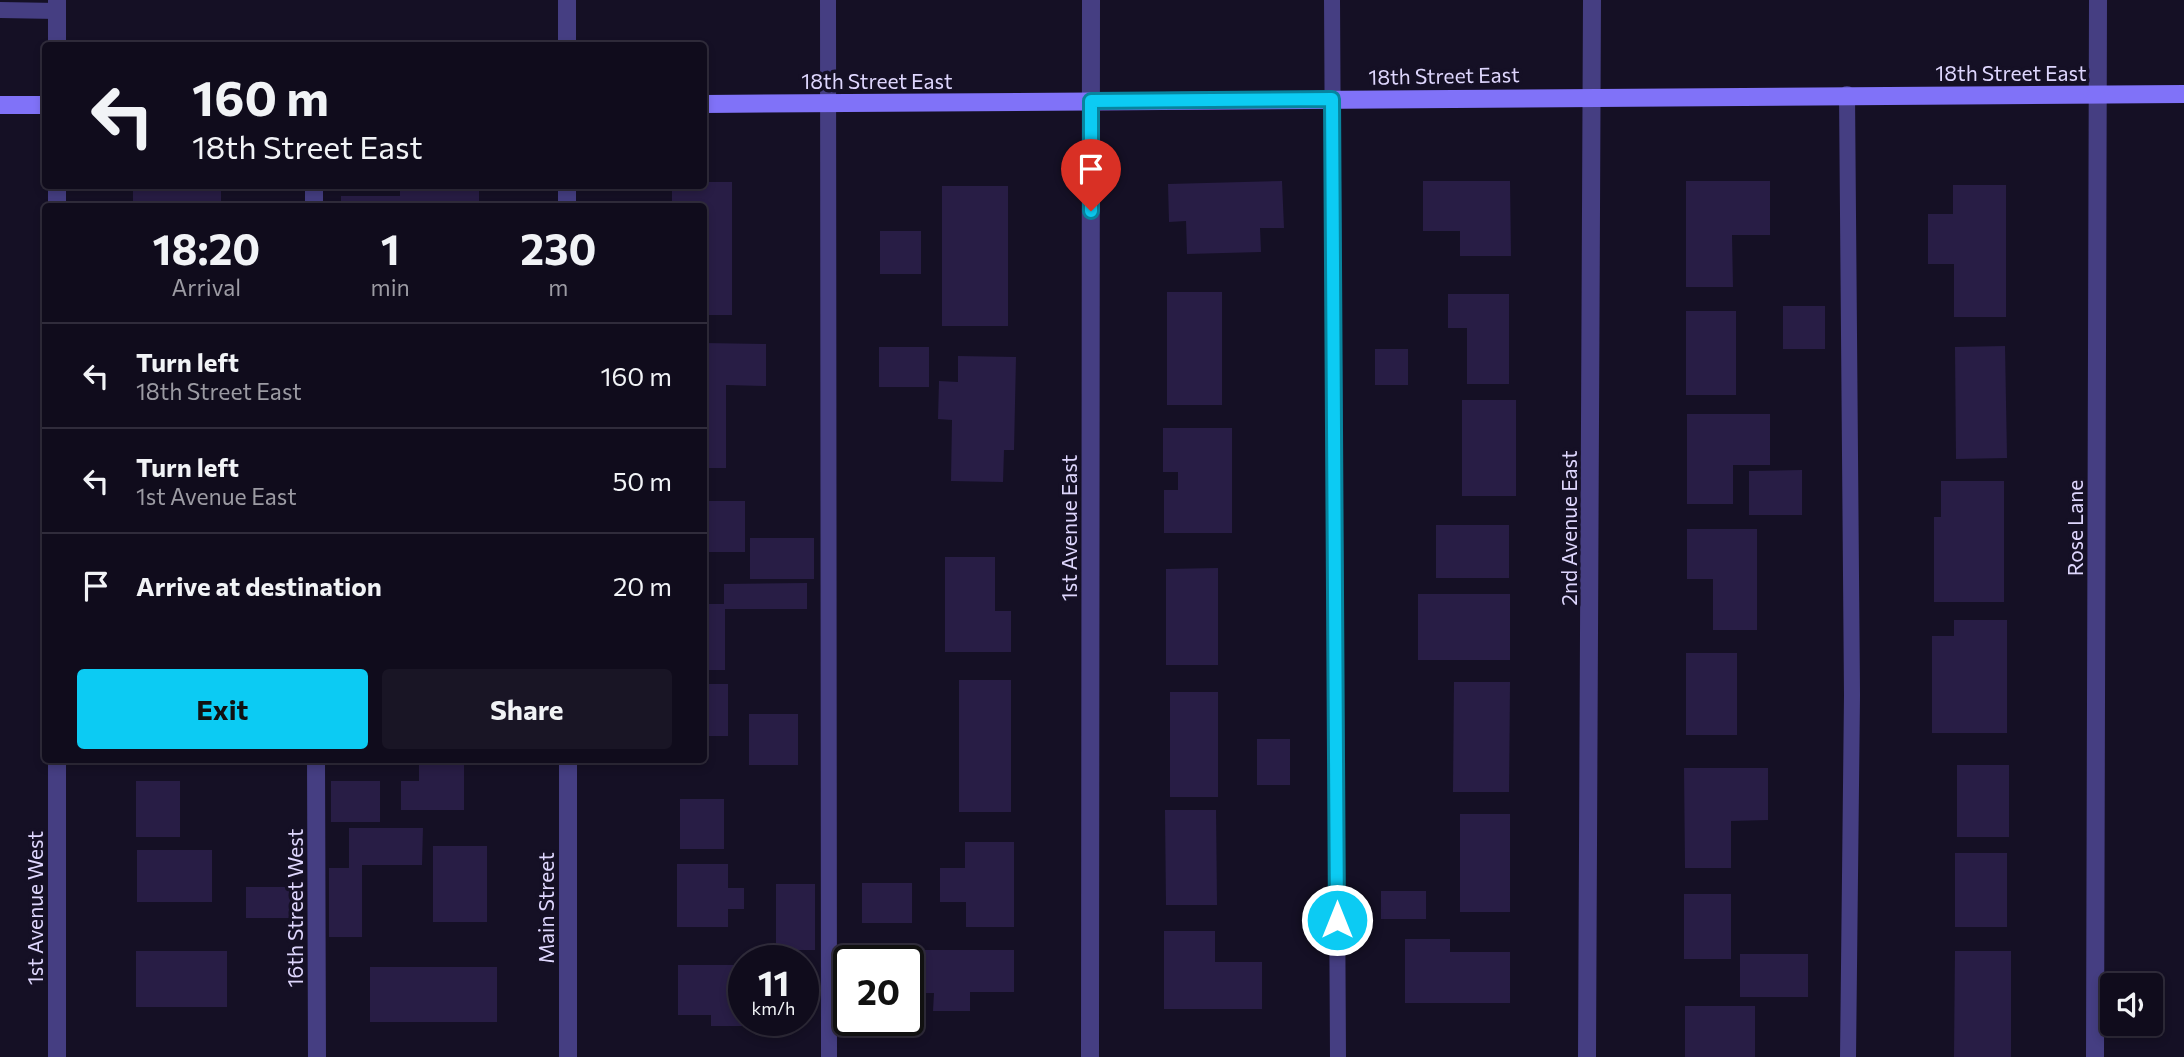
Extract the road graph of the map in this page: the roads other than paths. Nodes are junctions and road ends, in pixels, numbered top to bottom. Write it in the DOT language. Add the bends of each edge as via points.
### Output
graph roads {
  1 [pos="567,0"];
  2 [pos="828,0"];
  3 [pos="1091,0"];
  4 [pos="1332,0"];
  5 [pos="1592,0"];
  6 [pos="2098,0"];
  7 [pos="57,6"];
  8 [pos="0,10"];
  9 [pos="57,42"];
  10 [pos="567,42"];
  11 [pos="1847,94"];
  12 [pos="2098,94"];
  13 [pos="2184,94"];
  14 [pos="1591,97"];
  15 [pos="1332,99"];
  16 [pos="1091,101"];
  17 [pos="828,103"];
  18 [pos="0,104"];
  19 [pos="707,104"];
  20 [pos="42,105"];
  21 [pos="57,763"];
  22 [pos="316,763"];
  23 [pos="568,763"];
  24 [pos="57,1057"];
  25 [pos="317,1057"];
  26 [pos="568,1057"];
  27 [pos="829,1057"];
  28 [pos="1090,1057"];
  29 [pos="1338,1057"];
  30 [pos="1587,1057"];
  31 [pos="1847,1057"];
  32 [pos="2095,1057"];
  1 -- 10 [label="street"];
  2 -- 17 [label="lane"];
  3 -- 16 [label="street, 1st Avenue East"];
  4 -- 15 [label="lane"];
  5 -- 14 [label="street, 2nd Avenue East"];
  6 -- 12 [label="street, Rose Lane"];
  7 -- 8 [label="lane"];
  7 -- 9 [label="street"];
  11 -- 12 [label="street, 18th Street East"];
  11 -- 14 [label="street, 18th Street East"];
  11 -- 31 [label="lane" via="1852,695"];
  12 -- 13 [label="street, 18th Street East"];
  12 -- 32 [label="street, Rose Lane"];
  14 -- 15 [label="street, 18th Street East"];
  14 -- 30 [label="street, 2nd Avenue East"];
  15 -- 16 [label="street, 18th Street East"];
  15 -- 29 [label="lane"];
  16 -- 17 [label="street, 18th Street East"];
  16 -- 28 [label="street, 1st Avenue East"];
  17 -- 19 [label="street, 18th Street East"];
  17 -- 27 [label="lane"];
  18 -- 20 [label="street"];
  21 -- 24 [label="street, 1st Avenue West"];
  22 -- 25 [label="street, 16th Street West"];
  23 -- 26 [label="street, Main Street"];
}
